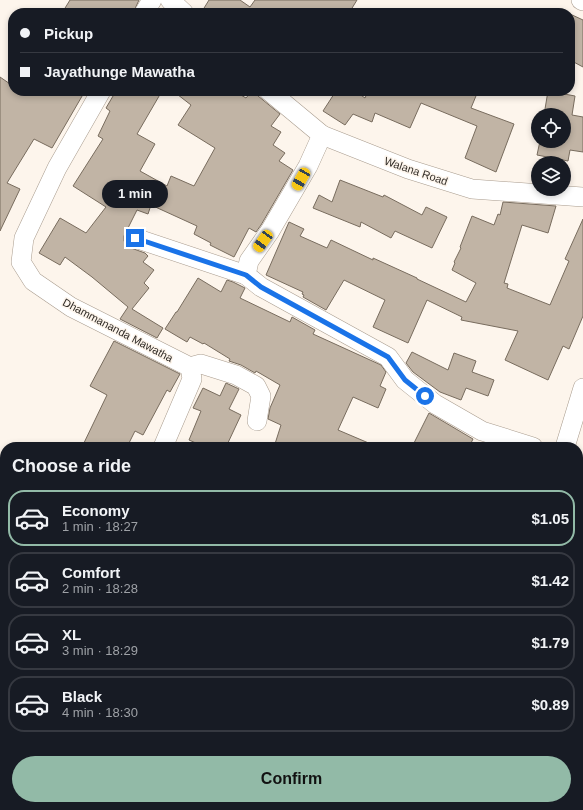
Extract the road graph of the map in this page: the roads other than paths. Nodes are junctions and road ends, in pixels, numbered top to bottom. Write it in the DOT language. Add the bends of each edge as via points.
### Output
graph roads {
  1 [pos="170,0"];
  2 [pos="179,8"];
  3 [pos="97,96"];
  4 [pos="275,96"];
  5 [pos="322,135"];
  6 [pos="583,197"];
  7 [pos="135,238"];
  8 [pos="246,275"];
  9 [pos="190,366"];
  10 [pos="583,388"];
  11 [pos="257,421"];
  12 [pos="165,442"];
  13 [pos="516,442"];
  14 [pos="567,442"];
  1 -- 2 [label="street"];
  3 -- 9 [label="street, Dhammananda Mawatha" via="57,168 24,238 21,262 33,281 71,307"];
  4 -- 5 [label="street, Walana Road"];
  5 -- 6 [label="street, Walana Road" via="408,169 472,189"];
  5 -- 8 [label="street" via="270,232 249,261"];
  7 -- 8 [label="street"];
  8 -- 13 [label="street" via="261,287 388,357 405,380 435,404 482,432"];
  9 -- 11 [label="street" via="201,364 236,375 256,386 261,396"];
  9 -- 12 [label="street" via="192,379"];
  10 -- 14 [label="street"];
}
